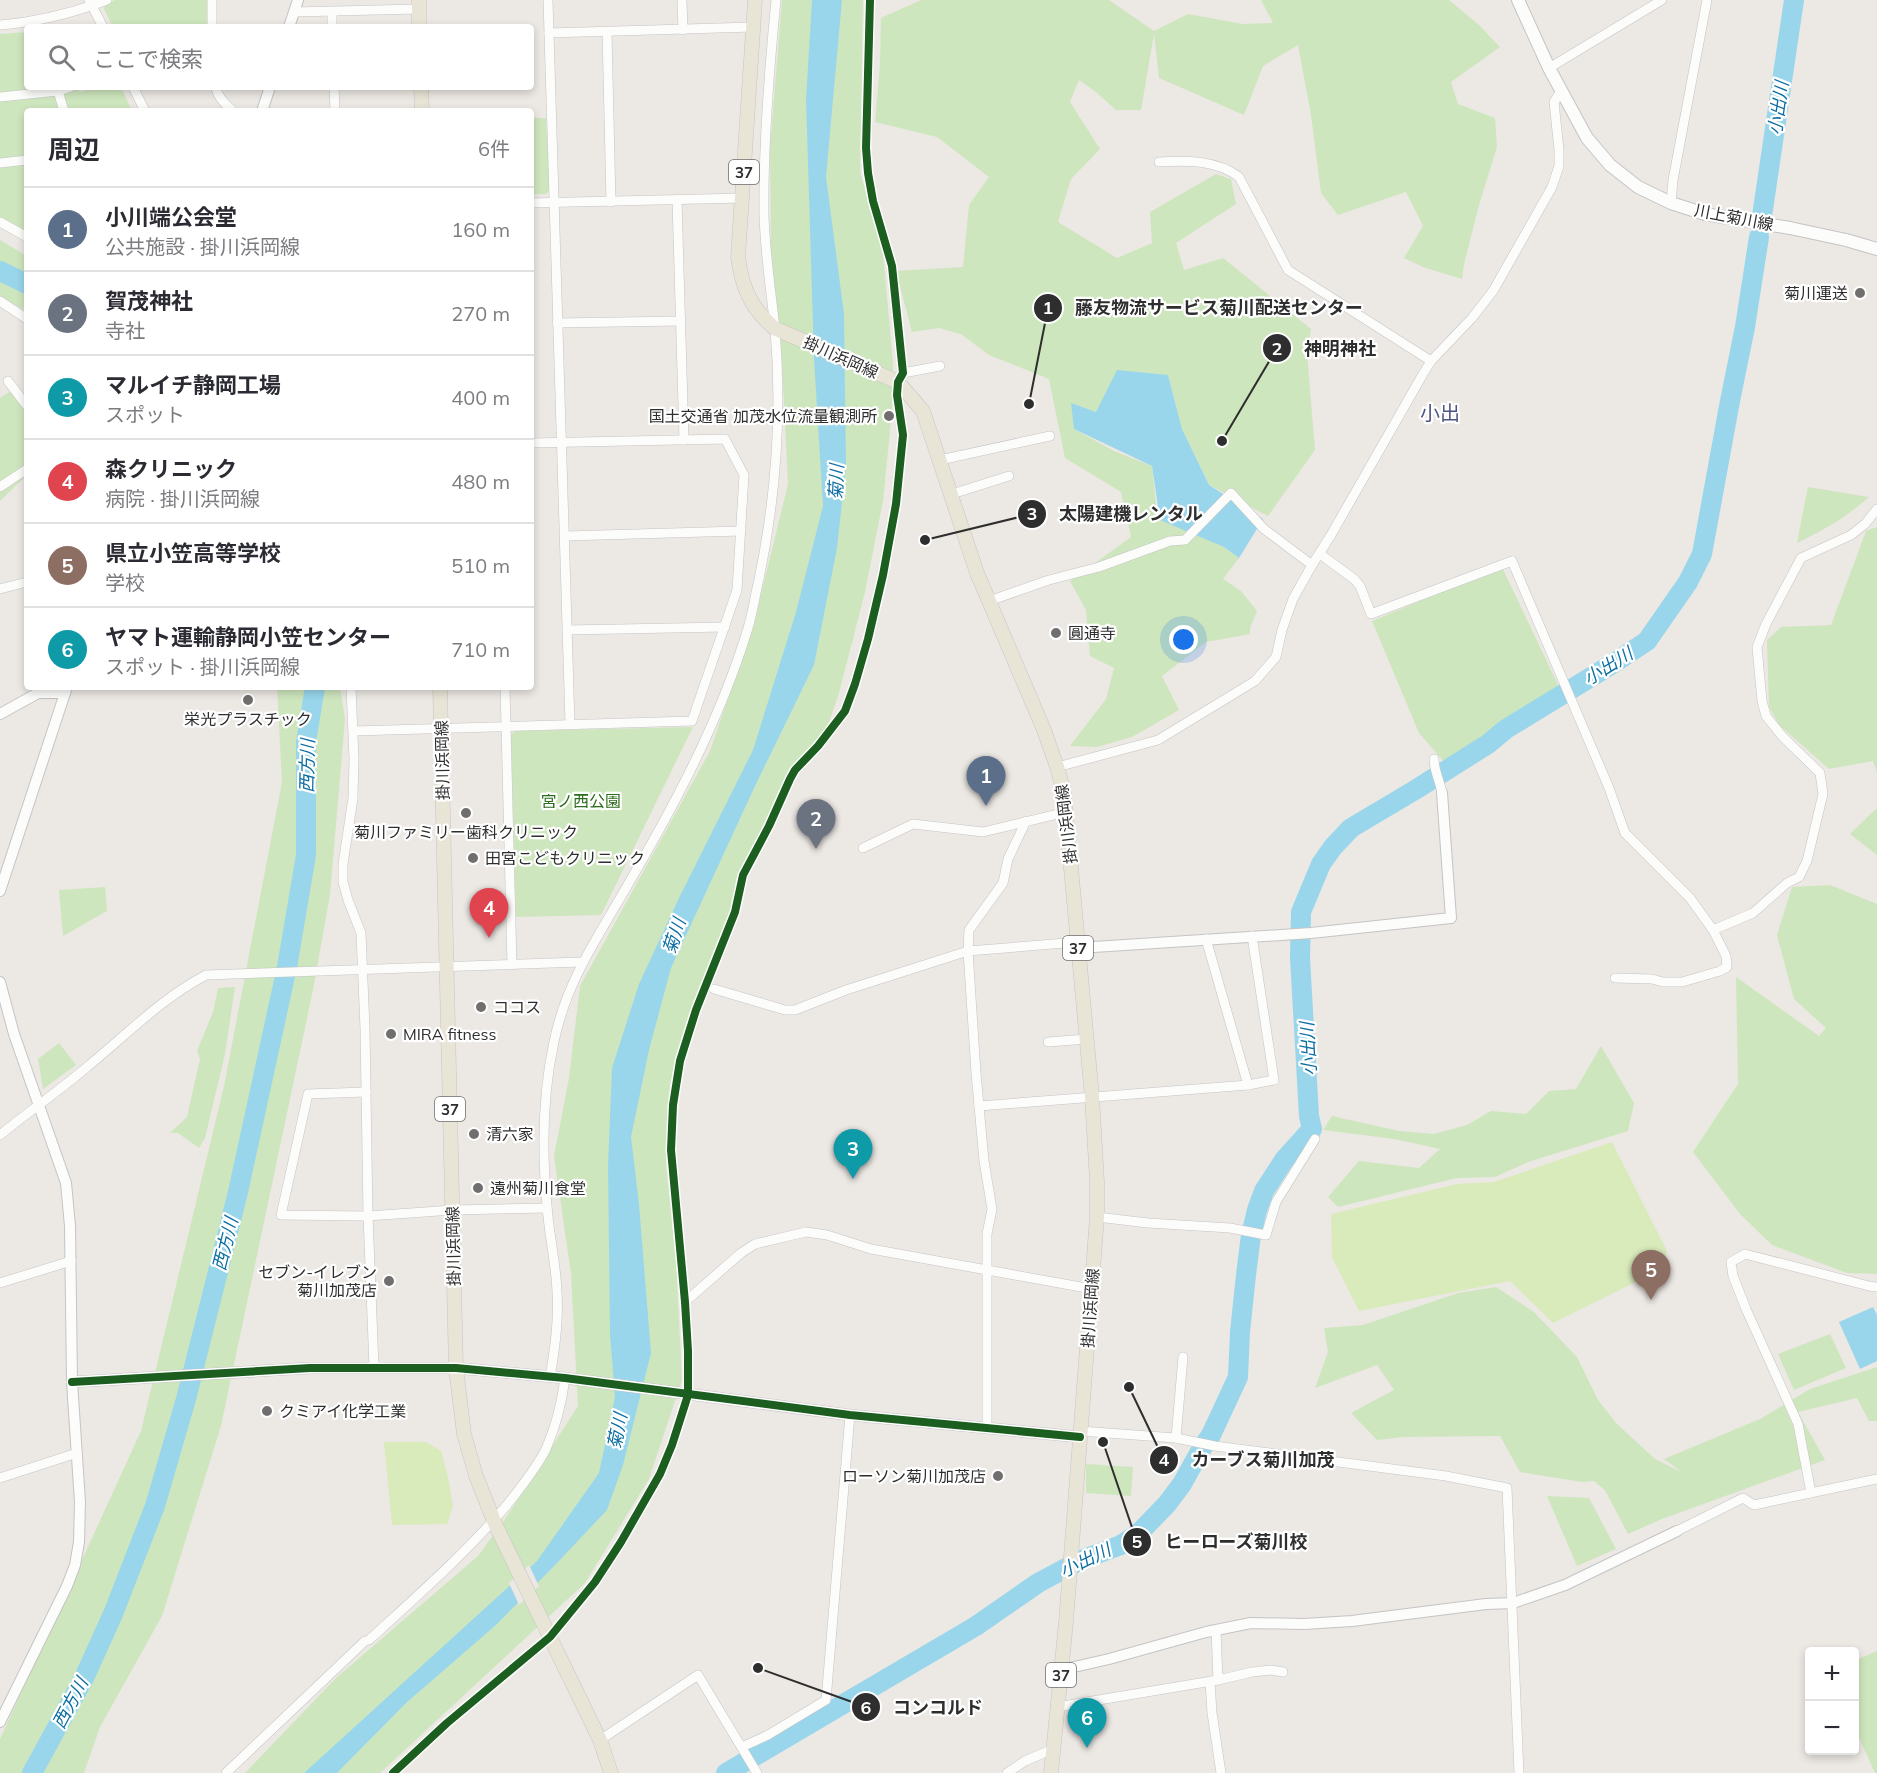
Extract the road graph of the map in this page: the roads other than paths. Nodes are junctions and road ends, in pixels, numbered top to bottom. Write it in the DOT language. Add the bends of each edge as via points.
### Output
graph roads {
  1 [pos="107,0"];
  2 [pos="212,0"];
  3 [pos="298,0"];
  4 [pos="548,0"];
  5 [pos="682,0"];
  6 [pos="755,0"];
  7 [pos="776,0"];
  8 [pos="870,0"];
  9 [pos="1518,0"];
  10 [pos="1662,0"];
  11 [pos="1707,0"];
  12 [pos="90,3"];
  13 [pos="419,4"];
  14 [pos="294,12"];
  15 [pos="332,12"];
  16 [pos="101,24"];
  17 [pos="212,24"];
  18 [pos="290,24"];
  19 [pos="332,24"];
  20 [pos="419,24"];
  21 [pos="0,25"];
  22 [pos="753,27"];
  23 [pos="683,30"];
  24 [pos="549,33"];
  25 [pos="607,33"];
  26 [pos="1549,68"];
  27 [pos="61,90"];
  28 [pos="134,90"];
  29 [pos="216,90"];
  30 [pos="269,90"];
  31 [pos="334,90"];
  32 [pos="421,90"];
  33 [pos="58,91"];
  34 [pos="1561,91"];
  35 [pos="0,97"];
  36 [pos="63,108"];
  37 [pos="144,108"];
  38 [pos="230,108"];
  39 [pos="263,108"];
  40 [pos="335,108"];
  41 [pos="422,108"];
  42 [pos="24,160"];
  43 [pos="1159,162"];
  44 [pos="0,163"];
  45 [pos="742,198"];
  46 [pos="677,200"];
  47 [pos="611,202"];
  48 [pos="534,203"];
  49 [pos="553,203"];
  50 [pos="1671,203"];
  51 [pos="0,222"];
  52 [pos="24,235"];
  53 [pos="1877,249"];
  54 [pos="0,301"];
  55 [pos="24,317"];
  56 [pos="681,321"];
  57 [pos="557,323"];
  58 [pos="776,329"];
  59 [pos="1431,361"];
  60 [pos="940,366"];
  61 [pos="899,379"];
  62 [pos="8,381"];
  63 [pos="24,402"];
  64 [pos="1050,436"];
  65 [pos="684,440"];
  66 [pos="534,443"];
  67 [pos="561,443"];
  68 [pos="940,460"];
  69 [pos="24,471"];
  70 [pos="1009,476"];
  71 [pos="0,487"];
  72 [pos="952,494"];
  73 [pos="1877,509"];
  74 [pos="741,531"];
  75 [pos="564,536"];
  76 [pos="1320,554"];
  77 [pos="1312,564"];
  78 [pos="24,583"];
  79 [pos="0,589"];
  80 [pos="989,601"];
  81 [pos="725,627"];
  82 [pos="567,630"];
  83 [pos="66,690"];
  84 [pos="351,690"];
  85 [pos="440,690"];
  86 [pos="506,690"];
  87 [pos="0,714"];
  88 [pos="570,724"];
  89 [pos="507,727"];
  90 [pos="441,728"];
  91 [pos="354,731"];
  92 [pos="1434,764"];
  93 [pos="1057,767"];
  94 [pos="1441,788"];
  95 [pos="1066,812"];
  96 [pos="1026,821"];
  97 [pos="863,848"];
  98 [pos="0,891"];
  99 [pos="1713,930"];
  100 [pos="1252,936"];
  101 [pos="1206,939"];
  102 [pos="1078,945"];
  103 [pos="968,951"];
  104 [pos="582,962"];
  105 [pos="512,965"];
  106 [pos="446,967"];
  107 [pos="362,969"];
  108 [pos="1615,978"];
  109 [pos="0,982"];
  110 [pos="714,989"];
  111 [pos="1087,1039"];
  112 [pos="1048,1042"];
  113 [pos="1248,1085"];
  114 [pos="366,1092"];
  115 [pos="1092,1097"];
  116 [pos="39,1103"];
  117 [pos="979,1106"];
  118 [pos="0,1135"];
  119 [pos="1315,1140"];
  120 [pos="547,1208"];
  121 [pos="453,1210"];
  122 [pos="368,1216"];
  123 [pos="1097,1217"];
  124 [pos="71,1261"];
  125 [pos="987,1271"];
  126 [pos="0,1283"];
  127 [pos="1877,1287"];
  128 [pos="1092,1289"];
  129 [pos="685,1302"];
  130 [pos="1183,1357"];
  131 [pos="374,1367"];
  132 [pos="456,1368"];
  133 [pos="550,1377"];
  134 [pos="569,1379"];
  135 [pos="72,1382"];
  136 [pos="686,1395"];
  137 [pos="850,1415"];
  138 [pos="987,1428"];
  139 [pos="1080,1434"];
  140 [pos="1176,1438"];
  141 [pos="77,1453"];
  142 [pos="0,1478"];
  143 [pos="1877,1479"];
  144 [pos="1811,1493"];
  145 [pos="495,1523"];
  146 [pos="1677,1531"];
  147 [pos="1513,1603"];
  148 [pos="1216,1630"];
  149 [pos="550,1637"];
  150 [pos="1061,1670"];
  151 [pos="1282,1672"];
  152 [pos="1214,1681"];
  153 [pos="1057,1707"];
  154 [pos="0,1722"];
  155 [pos="600,1740"];
  156 [pos="742,1747"];
  157 [pos="1053,1749"];
  158 [pos="226,1773"];
  159 [pos="393,1773"];
  160 [pos="612,1773"];
  161 [pos="757,1773"];
  162 [pos="1007,1773"];
  163 [pos="1051,1773"];
  164 [pos="1221,1773"];
  165 [pos="1519,1773"];
  1 -- 12 [label="street"];
  2 -- 17 [label="street"];
  3 -- 14 [label="street"];
  4 -- 24 [label="street"];
  5 -- 23 [label="street"];
  6 -- 22 [label="main road, 掛川浜岡線 / 37"];
  7 -- 58 [label="street" via="764,217"];
  8 -- 61 [label="street" via="866,148 873,201 892,266"];
  9 -- 26 [label="main road, 川上菊川線"];
  10 -- 26 [label="street"];
  11 -- 50 [label="street" via="1672,180"];
  12 -- 16 [label="street"];
  12 -- 21 [label="street" via="28,23"];
  13 -- 15 [label="street"];
  13 -- 20 [label="main road"];
  14 -- 15 [label="street"];
  14 -- 18 [label="street"];
  15 -- 19 [label="street"];
  22 -- 23 [label="street"];
  22 -- 45 [label="main road, 掛川浜岡線 / 37"];
  23 -- 25 [label="street"];
  24 -- 25 [label="street"];
  24 -- 49 [label="street"];
  25 -- 47 [label="street"];
  26 -- 34 [label="main road, 川上菊川線"];
  27 -- 33 [label="street"];
  28 -- 37 [label="street"];
  29 -- 38 [label="street"];
  30 -- 39 [label="street"];
  31 -- 40 [label="street"];
  32 -- 41 [label="main road"];
  33 -- 35 [label="street"];
  33 -- 36 [label="street"];
  34 -- 50 [label="main road, 川上菊川線" via="1587,138 1610,165 1638,187"];
  34 -- 59 [label="street" via="1554,102 1559,166 1552,187 1493,291"];
  42 -- 44 [label="street"];
  43 -- 59 [label="street" via="1186,160 1231,170 1239,177 1288,270"];
  45 -- 46 [label="street"];
  45 -- 58 [label="main road, 掛川浜岡線 / 37" via="738,257 741,279 763,318"];
  46 -- 47 [label="street"];
  46 -- 56 [label="street"];
  47 -- 49 [label="street"];
  48 -- 49 [label="street"];
  49 -- 57 [label="street"];
  50 -- 53 [label="main road, 川上菊川線" via="1705,214 1790,228"];
  51 -- 52 [label="street"];
  54 -- 55 [label="street"];
  56 -- 57 [label="street"];
  56 -- 65 [label="street"];
  57 -- 67 [label="street"];
  58 -- 61 [label="main road, 掛川浜岡線 / 37"];
  58 -- 104 [label="street" via="778,417 773,496 749,625 695,764"];
  59 -- 76 [label="street"];
  60 -- 61 [label="street"];
  61 -- 68 [label="main road, 掛川浜岡線 / 37" via="923,411"];
  61 -- 129 [label="street" via="898,408 903,435 896,504 855,684 845,711 795,770 742,875 735,912 680,1061 671,1150"];
  62 -- 63 [label="street"];
  64 -- 68 [label="street"];
  65 -- 67 [label="street"];
  65 -- 74 [label="street" via="725,439 744,475"];
  66 -- 67 [label="street"];
  67 -- 75 [label="street"];
  68 -- 72 [label="main road, 掛川浜岡線 / 37"];
  69 -- 71 [label="street"];
  70 -- 72 [label="street"];
  72 -- 80 [label="main road, 掛川浜岡線 / 37"];
  73 -- 99 [label="street" via="1851,535 1801,558 1757,647 1766,716 1820,772 1822,795 1807,861 1800,878 1787,883 1753,912"];
  74 -- 75 [label="street"];
  74 -- 81 [label="street" via="737,590"];
  75 -- 82 [label="street"];
  76 -- 77 [label="street"];
  76 -- 99 [label="street" via="1360,586 1371,614 1512,561 1625,833 1690,898"];
  77 -- 80 [label="street" via="1264,529 1231,493 1185,540 1170,541"];
  77 -- 93 [label="street" via="1293,599 1276,657 1255,681 1158,740"];
  78 -- 79 [label="street"];
  80 -- 93 [label="main road, 掛川浜岡線 / 37"];
  81 -- 82 [label="street"];
  81 -- 88 [label="street" via="692,721"];
  82 -- 88 [label="street"];
  83 -- 87 [label="street" via="39,693"];
  83 -- 98 [label="street"];
  84 -- 91 [label="street"];
  85 -- 90 [label="main road, 掛川浜岡線 / 37"];
  86 -- 89 [label="street"];
  88 -- 89 [label="street"];
  89 -- 90 [label="street"];
  89 -- 105 [label="street"];
  90 -- 91 [label="street"];
  90 -- 106 [label="main road, 掛川浜岡線 / 37"];
  91 -- 107 [label="street" via="353,798 343,882 361,933"];
  92 -- 94 [label="street"];
  93 -- 95 [label="main road, 掛川浜岡線 / 37"];
  94 -- 100 [label="street" via="1451,918"];
  95 -- 96 [label="street"];
  95 -- 102 [label="main road, 掛川浜岡線 / 37"];
  96 -- 97 [label="street" via="983,832 912,824"];
  96 -- 103 [label="street" via="1008,859 1004,883 969,930"];
  99 -- 108 [label="street" via="1726,956 1727,967 1720,971 1682,982"];
  100 -- 101 [label="street"];
  100 -- 113 [label="street" via="1274,1080"];
  101 -- 102 [label="street"];
  101 -- 113 [label="street"];
  102 -- 103 [label="street"];
  102 -- 111 [label="main road, 掛川浜岡線 / 37"];
  103 -- 110 [label="street" via="795,1010"];
  103 -- 117 [label="street"];
  104 -- 105 [label="street"];
  104 -- 120 [label="street" via="564,1001 549,1071 543,1144"];
  105 -- 106 [label="street"];
  106 -- 107 [label="street"];
  106 -- 121 [label="main road, 掛川浜岡線 / 37"];
  107 -- 114 [label="street"];
  107 -- 116 [label="street" via="206,975"];
  109 -- 116 [label="street"];
  111 -- 112 [label="street"];
  111 -- 115 [label="main road, 掛川浜岡線 / 37"];
  113 -- 115 [label="street"];
  114 -- 122 [label="street"];
  114 -- 122 [label="street" via="309,1094 281,1215"];
  115 -- 117 [label="street"];
  115 -- 123 [label="main road, 掛川浜岡線 / 37"];
  116 -- 118 [label="street"];
  116 -- 124 [label="street" via="66,1183"];
  117 -- 125 [label="street" via="992,1209"];
  119 -- 123 [label="street" via="1276,1202 1266,1235 1230,1228"];
  120 -- 121 [label="street"];
  120 -- 133 [label="street" via="557,1290 556,1344"];
  121 -- 122 [label="street"];
  121 -- 132 [label="main road, 掛川浜岡線 / 37"];
  122 -- 131 [label="street"];
  123 -- 128 [label="main road, 掛川浜岡線 / 37"];
  124 -- 126 [label="street"];
  124 -- 135 [label="street"];
  125 -- 128 [label="street"];
  125 -- 129 [label="street" via="806,1232 755,1244"];
  125 -- 138 [label="street"];
  127 -- 144 [label="street" via="1745,1254 1731,1262 1746,1309 1798,1424"];
  128 -- 139 [label="main road, 掛川浜岡線 / 37"];
  129 -- 136 [label="street"];
  130 -- 140 [label="street"];
  131 -- 132 [label="street"];
  131 -- 135 [label="street"];
  132 -- 133 [label="street"];
  132 -- 145 [label="main road, 掛川浜岡線 / 37" via="464,1434"];
  133 -- 134 [label="street"];
  134 -- 136 [label="street"];
  134 -- 145 [label="street" via="545,1449 527,1481"];
  135 -- 141 [label="street"];
  136 -- 137 [label="street"];
  136 -- 149 [label="street" via="660,1474 595,1582"];
  137 -- 138 [label="street"];
  137 -- 156 [label="street" via="826,1700"];
  138 -- 139 [label="street"];
  139 -- 140 [label="street"];
  139 -- 150 [label="main road, 掛川浜岡線 / 37"];
  140 -- 147 [label="street" via="1507,1488"];
  141 -- 142 [label="street"];
  141 -- 154 [label="street" via="80,1502 75,1564"];
  143 -- 144 [label="street"];
  144 -- 146 [label="street" via="1754,1505 1743,1498"];
  145 -- 149 [label="main road, 掛川浜岡線 / 37"];
  145 -- 158 [label="street"];
  146 -- 147 [label="street" via="1565,1586"];
  147 -- 148 [label="street" via="1352,1621 1251,1623"];
  147 -- 165 [label="street"];
  148 -- 150 [label="street"];
  148 -- 152 [label="street"];
  149 -- 155 [label="main road, 掛川浜岡線 / 37"];
  149 -- 159 [label="street"];
  150 -- 153 [label="main road, 掛川浜岡線 / 37"];
  151 -- 152 [label="street" via="1252,1672"];
  152 -- 153 [label="street"];
  152 -- 164 [label="street" via="1212,1713"];
  153 -- 157 [label="main road, 掛川浜岡線 / 37"];
  155 -- 156 [label="street" via="698,1675"];
  155 -- 160 [label="main road, 掛川浜岡線 / 37"];
  156 -- 161 [label="street"];
  157 -- 162 [label="street"];
  157 -- 163 [label="main road, 掛川浜岡線 / 37"];
}
